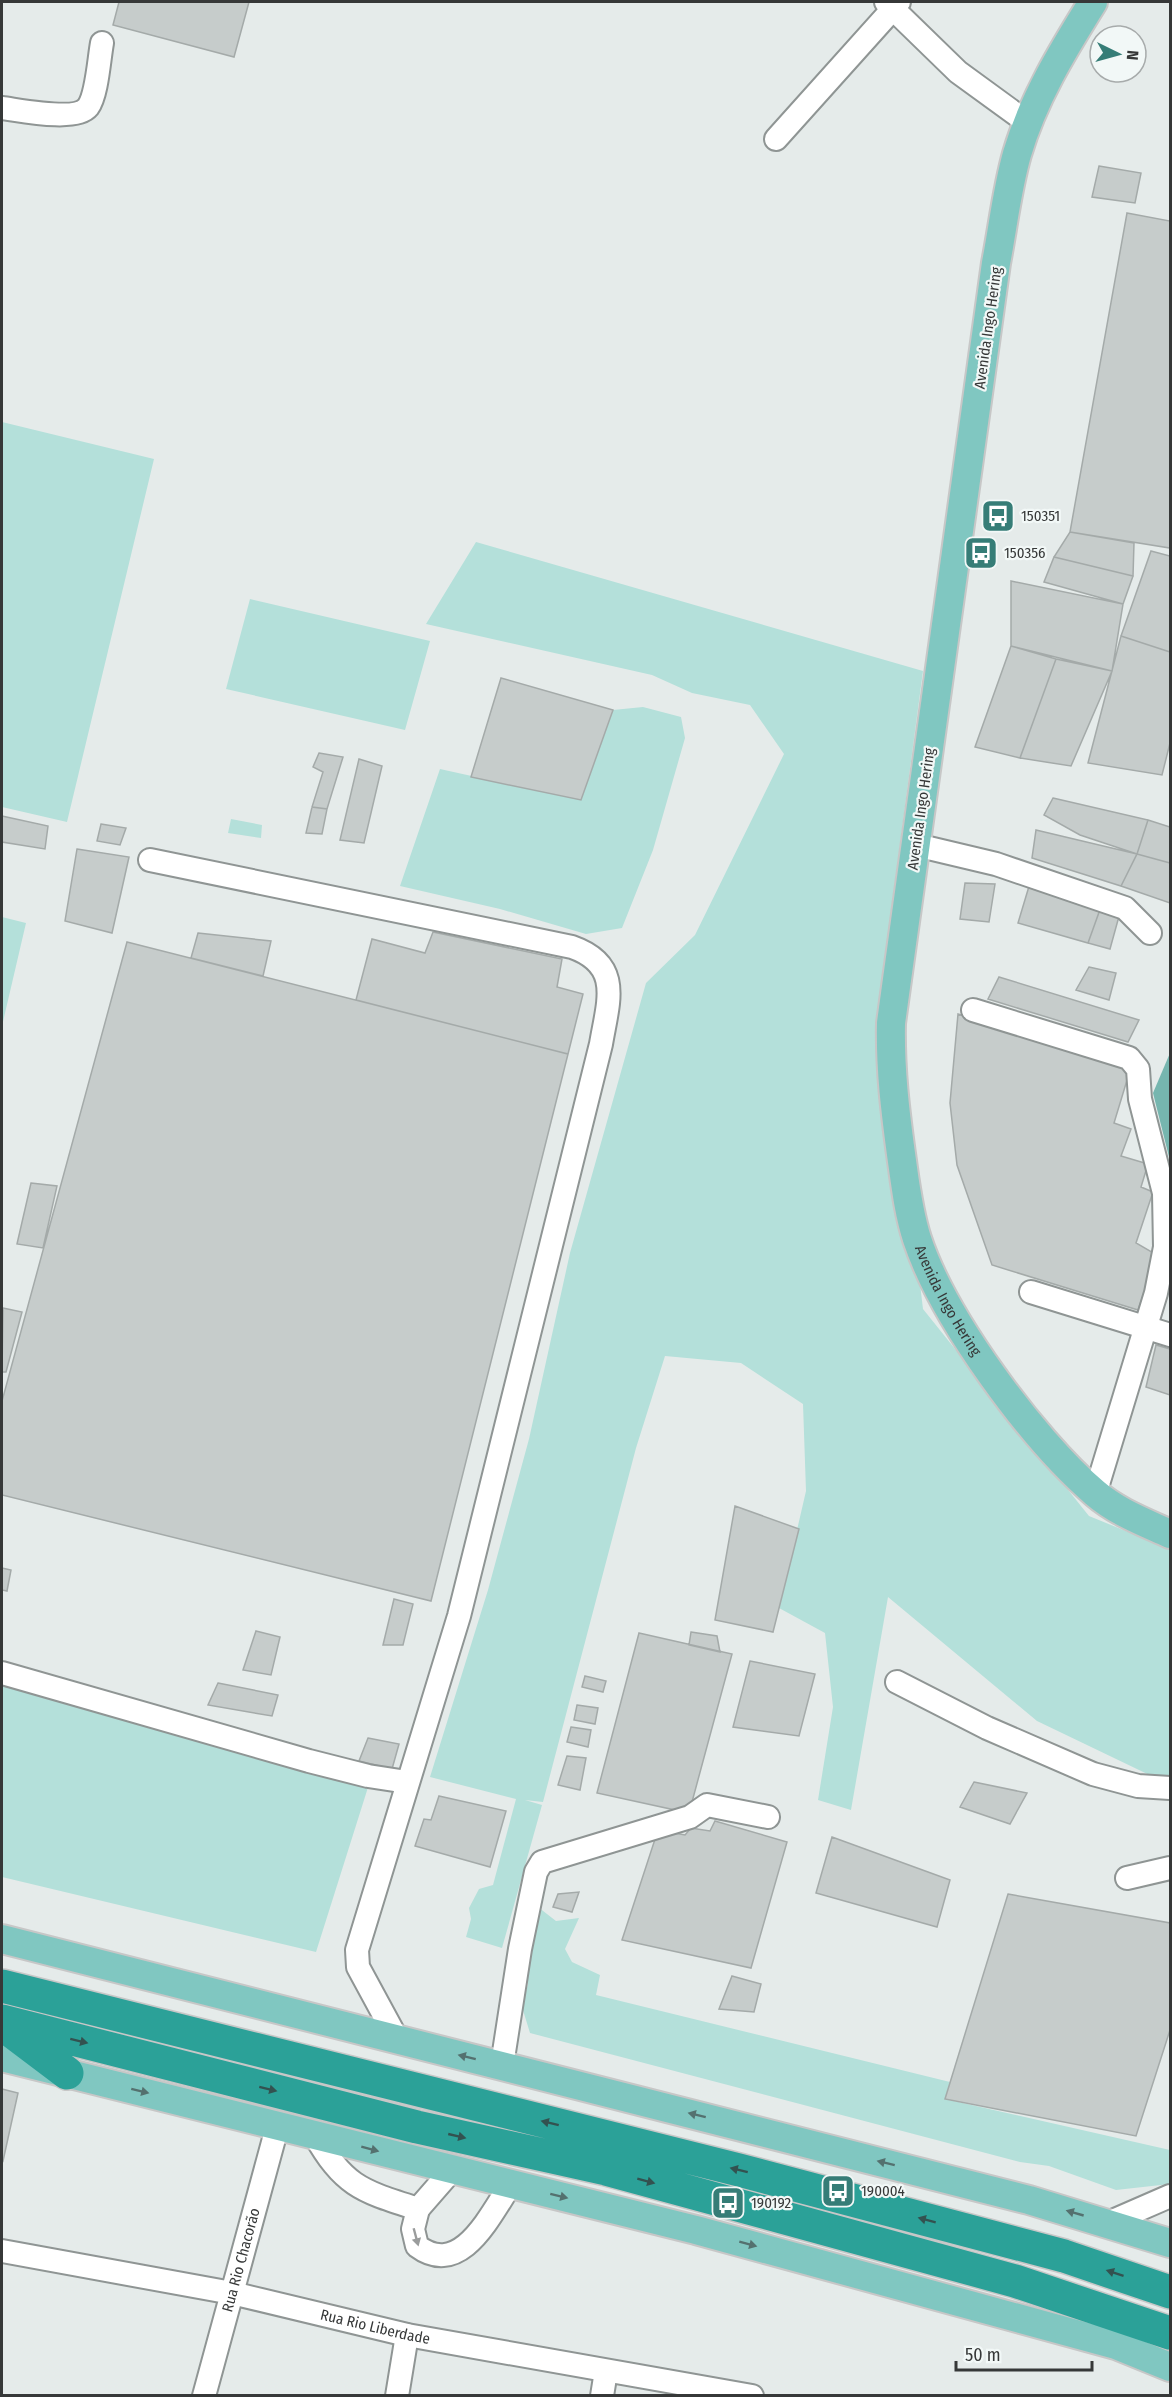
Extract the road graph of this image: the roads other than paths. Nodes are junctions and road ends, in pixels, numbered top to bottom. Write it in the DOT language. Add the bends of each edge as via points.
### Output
graph roads {
  1 [pos="1093,2"];
  2 [pos="893,4"];
  3 [pos="102,43"];
  4 [pos="2,108"];
  5 [pos="1028,123"];
  6 [pos="776,139"];
  7 [pos="916,845"];
  8 [pos="150,860"];
  9 [pos="1150,933"];
  10 [pos="973,1010"];
  11 [pos="1031,1292"];
  12 [pos="1146,1328"];
  13 [pos="1170,1335"];
  14 [pos="1095,1494"];
  15 [pos="1170,1534"];
  16 [pos="2,1673"];
  17 [pos="897,1682"];
  18 [pos="407,1782"];
  19 [pos="1170,1788"];
  20 [pos="768,1817"];
  21 [pos="1170,1868"];
  22 [pos="1127,1878"];
  23 [pos="2,1939"];
  24 [pos="2,1986"];
  25 [pos="2,2022"];
  26 [pos="397,2039"];
  27 [pos="2,2057"];
  28 [pos="502,2065"];
  29 [pos="67,2073"];
  30 [pos="278,2124"];
  31 [pos="314,2134"];
  32 [pos="452,2170"];
  33 [pos="511,2184"];
  34 [pos="1170,2196"];
  35 [pos="418,2210"];
  36 [pos="1108,2223"];
  37 [pos="1170,2243"];
  38 [pos="2,2251"];
  39 [pos="1170,2292"];
  40 [pos="232,2293"];
  41 [pos="1170,2333"];
  42 [pos="407,2335"];
  43 [pos="1170,2367"];
  44 [pos="606,2371"];
  45 [pos="204,2396"];
  46 [pos="397,2396"];
  47 [pos="602,2396"];
  48 [pos="752,2396"];
  1 -- 5 [label="main road, Avenida Ingo Hering" via="1054,65"];
  2 -- 5 [label="street" via="958,72"];
  2 -- 6 [label="street"];
  3 -- 4 [label="street" via="91,99 83,111 68,115"];
  5 -- 7 [label="main road, Avenida Ingo Hering" via="1017,155 996,263"];
  7 -- 9 [label="street" via="996,864 1125,908"];
  7 -- 14 [label="main road, Avenida Ingo Hering" via="890,1053 907,1200 917,1239 953,1316 994,1377 1049,1447"];
  8 -- 18 [label="street" via="572,947 589,953 603,966 607,978 609,995 601,1044 467,1581"];
  10 -- 12 [label="street" via="1135,1063 1164,1193 1166,1219 1165,1247"];
  11 -- 12 [label="street"];
  12 -- 13 [label="street"];
  12 -- 14 [label="street"];
  14 -- 15 [label="main road, Avenida Ingo Hering"];
  16 -- 18 [label="street" via="309,1761"];
  17 -- 19 [label="street" via="987,1728 1093,1773 1138,1786"];
  18 -- 26 [label="street" via="356,1960"];
  20 -- 28 [label="street" via="707,1805 690,1817 542,1862 536,1872 520,1949"];
  21 -- 22 [label="street"];
  23 -- 26 [label="main road"];
  39 -- 24 [label="highway, one-way" via="1064,2256 740,2170"];
  25 -- 29 [label="highway"];
  25 -- 41 [label="highway, one-way" via="417,2127 606,2169 1015,2281"];
  28 -- 26 [label="main road, one-way"];
  27 -- 29 [label="main road"];
  36 -- 28 [label="main road, one-way"];
  29 -- 30 [label="main road, one-way"];
  30 -- 31 [label="main road"];
  30 -- 40 [label="street, Rua Rio Chacorão"];
  31 -- 32 [label="main road, one-way"];
  31 -- 35 [label="street" via="334,2168 350,2181"];
  32 -- 33 [label="main road"];
  32 -- 35 [label="street"];
  35 -- 33 [label="street, one-way" via="413,2229 417,2246 436,2256 448,2256 467,2247"];
  33 -- 43 [label="main road, one-way" via="1116,2344"];
  34 -- 36 [label="street"];
  36 -- 37 [label="main road"];
  38 -- 40 [label="street, Rua Rio Liberdade"];
  40 -- 42 [label="street, Rua Rio Liberdade"];
  40 -- 45 [label="street, Rua Rio Chacorão"];
  42 -- 44 [label="street, Rua Rio Liberdade"];
  42 -- 46 [label="street"];
  44 -- 47 [label="street"];
  44 -- 48 [label="street, Rua Rio Liberdade"];
}
